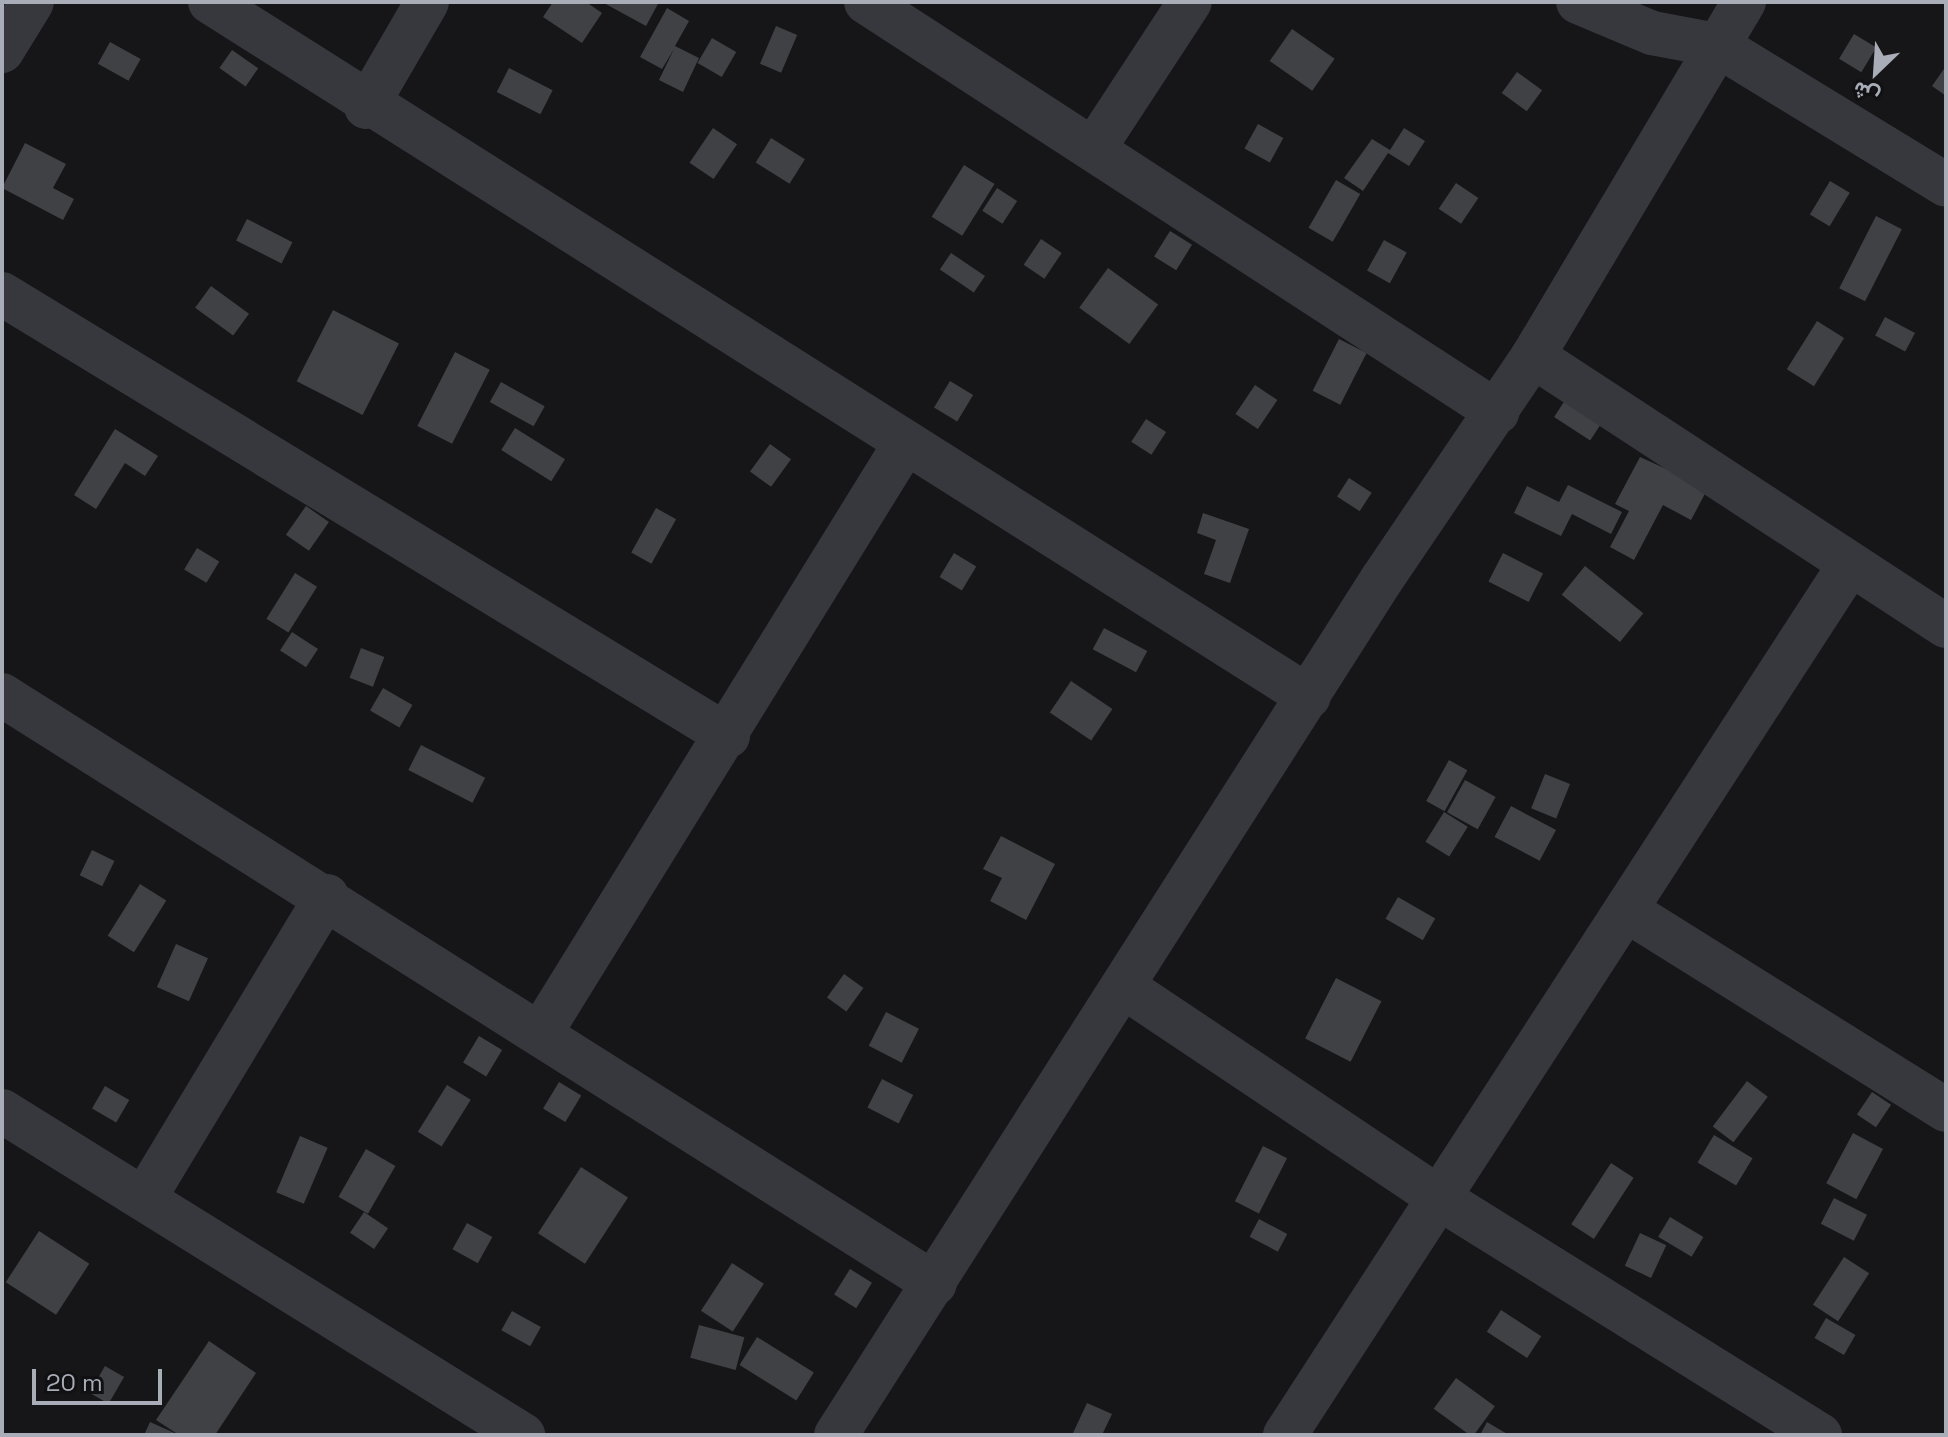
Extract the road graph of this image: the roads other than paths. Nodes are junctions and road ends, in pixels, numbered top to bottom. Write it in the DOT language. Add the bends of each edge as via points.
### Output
graph roads {
  1 [pos="32,2"];
  2 [pos="210,2"];
  3 [pos="427,2"];
  4 [pos="866,2"];
  5 [pos="1190,2"];
  6 [pos="1578,2"];
  7 [pos="1744,2"];
  8 [pos="1717,45"];
  9 [pos="2,51"];
  10 [pos="366,107"];
  11 [pos="1095,147"];
  12 [pos="1946,185"];
  13 [pos="2,294"];
  14 [pos="1533,356"];
  15 [pos="1497,412"];
  16 [pos="904,445"];
  17 [pos="1850,564"];
  18 [pos="1946,626"];
  19 [pos="2,695"];
  20 [pos="1309,697"];
  21 [pos="728,736"];
  22 [pos="327,896"];
  23 [pos="1626,910"];
  24 [pos="1124,987"];
  25 [pos="540,1034"];
  26 [pos="1946,1110"];
  27 [pos="2,1111"];
  28 [pos="1439,1198"];
  29 [pos="144,1199"];
  30 [pos="935,1284"];
  31 [pos="523,1435"];
  32 [pos="836,1435"];
  33 [pos="1285,1435"];
  34 [pos="1820,1435"];
  1 -- 9 [label="street"];
  2 -- 10 [label="street"];
  3 -- 10 [label="street"];
  4 -- 11 [label="street"];
  5 -- 11 [label="street"];
  6 -- 8 [label="street" via="1652,33"];
  7 -- 8 [label="street"];
  8 -- 12 [label="street"];
  8 -- 14 [label="street"];
  10 -- 16 [label="street"];
  11 -- 15 [label="street"];
  13 -- 21 [label="street"];
  14 -- 15 [label="street"];
  14 -- 17 [label="street"];
  15 -- 20 [label="street"];
  16 -- 20 [label="street"];
  16 -- 21 [label="street"];
  17 -- 18 [label="street"];
  17 -- 23 [label="street"];
  19 -- 22 [label="street"];
  20 -- 24 [label="street"];
  21 -- 25 [label="street"];
  22 -- 25 [label="street"];
  22 -- 29 [label="street"];
  23 -- 26 [label="street"];
  23 -- 28 [label="street"];
  24 -- 28 [label="street"];
  24 -- 30 [label="street"];
  25 -- 30 [label="street"];
  27 -- 29 [label="street"];
  28 -- 33 [label="street"];
  28 -- 34 [label="street"];
  29 -- 31 [label="street"];
  30 -- 32 [label="street"];
}
